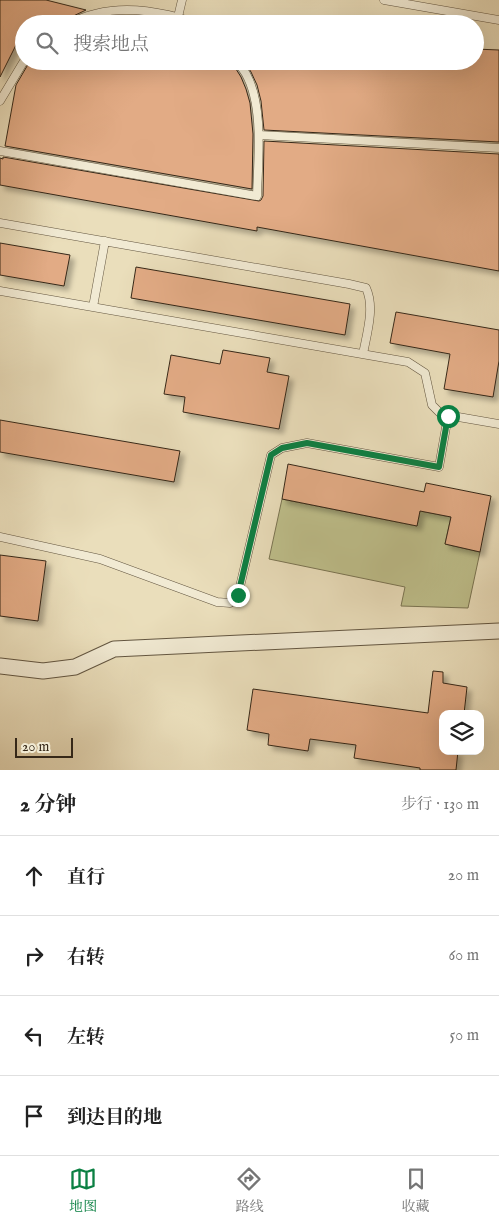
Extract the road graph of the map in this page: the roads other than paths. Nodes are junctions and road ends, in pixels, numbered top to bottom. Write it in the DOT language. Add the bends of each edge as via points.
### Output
graph roads {
  1 [pos="117,0"];
  2 [pos="182,0"];
  3 [pos="384,0"];
  4 [pos="120,10"];
  5 [pos="90,15"];
  6 [pos="166,15"];
  7 [pos="179,15"];
  8 [pos="470,15"];
  9 [pos="484,17"];
  10 [pos="499,20"];
  11 [pos="18,70"];
  12 [pos="243,70"];
  13 [pos="2,92"];
  14 [pos="0,101"];
  15 [pos="259,135"];
  16 [pos="499,148"];
  17 [pos="0,151"];
  18 [pos="0,223"];
  19 [pos="104,241"];
  20 [pos="0,291"];
  21 [pos="93,307"];
  22 [pos="363,354"];
  23 [pos="448,416"];
  24 [pos="499,424"];
  25 [pos="0,537"];
  26 [pos="499,631"];
  27 [pos="0,666"];
  1 -- 4 [label="lane"];
  2 -- 7 [label="lane"];
  3 -- 8 [label="lane"];
  4 -- 5 [label="lane"];
  4 -- 6 [label="lane"];
  9 -- 10 [label="lane"];
  11 -- 13 [label="lane"];
  12 -- 15 [label="lane" via="254,96"];
  13 -- 14 [label="lane"];
  15 -- 16 [label="lane"];
  15 -- 17 [label="lane" via="257,196"];
  18 -- 19 [label="lane"];
  19 -- 21 [label="lane"];
  19 -- 22 [label="lane" via="366,288 371,306"];
  20 -- 21 [label="lane"];
  21 -- 22 [label="lane"];
  22 -- 23 [label="lane" via="408,362 425,373 432,405"];
  23 -- 24 [label="lane"];
  23 -- 25 [label="lane" via="439,467 307,443 282,448 271,455 238,595 230,603 217,602 100,559"];
  26 -- 27 [label="street" via="114,649 75,667 43,671"];
}
